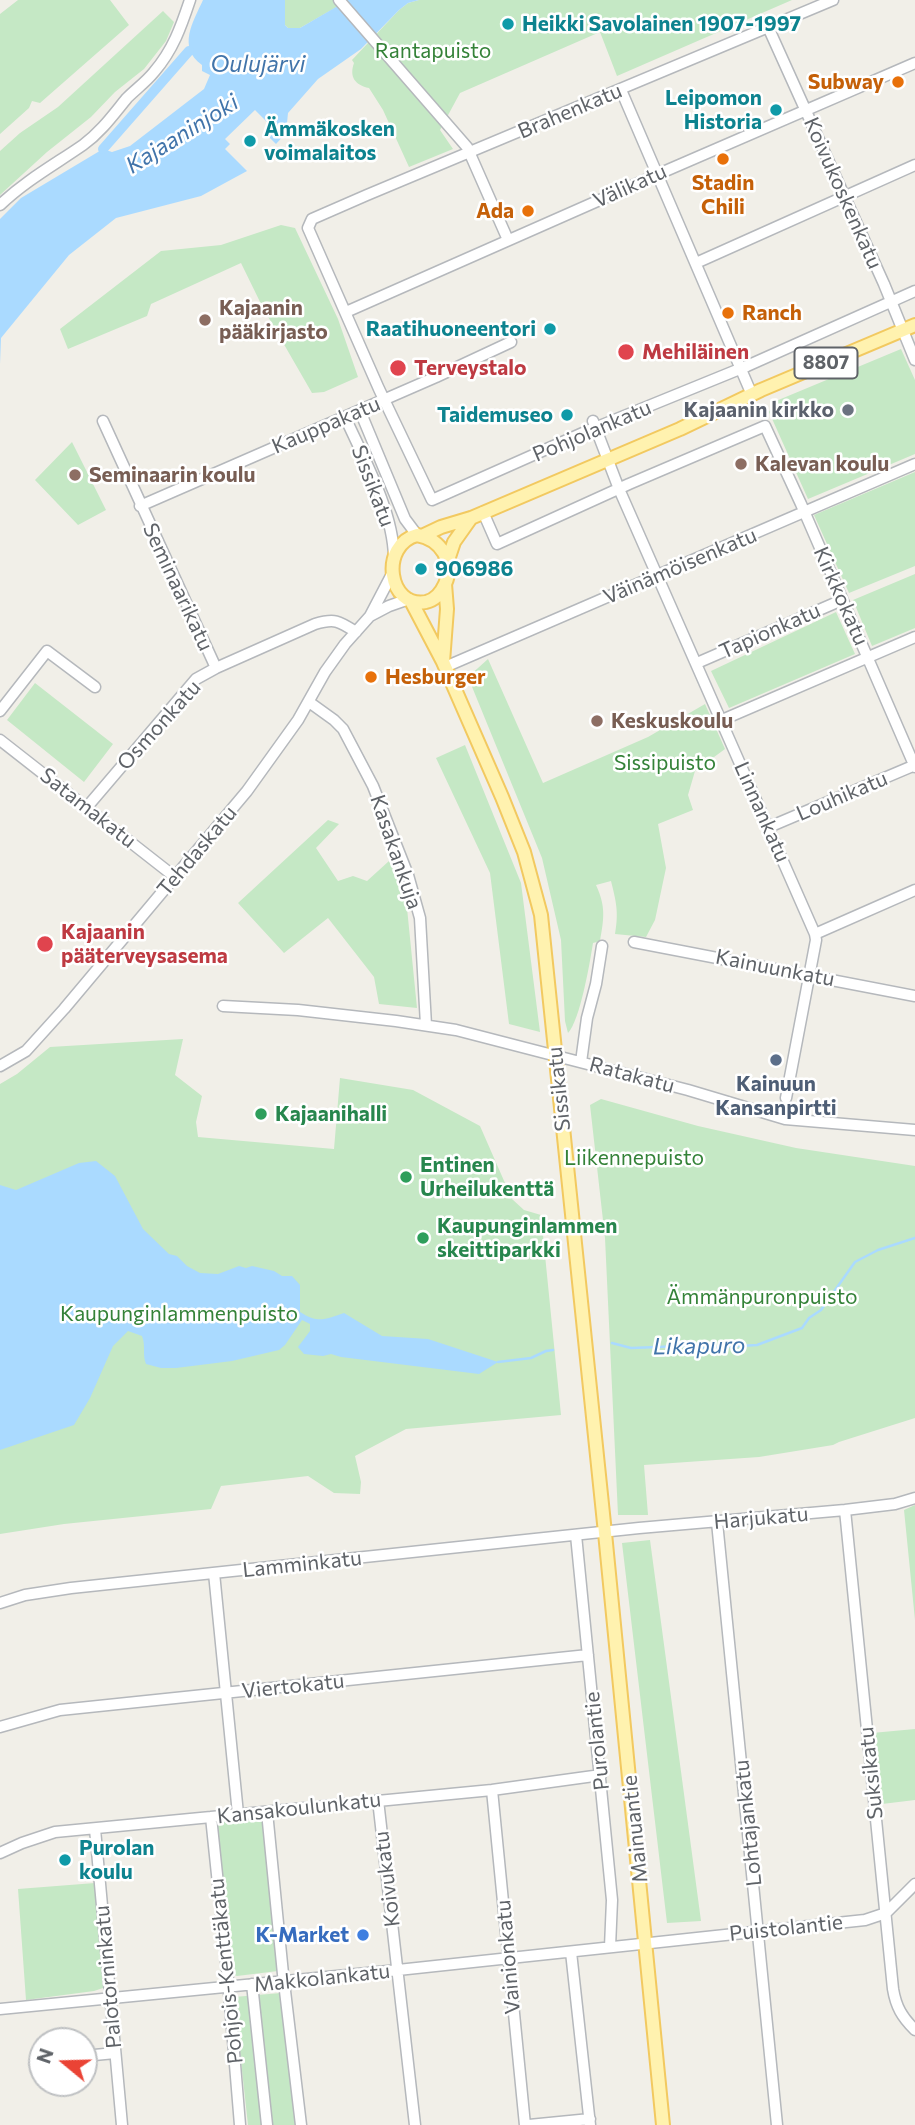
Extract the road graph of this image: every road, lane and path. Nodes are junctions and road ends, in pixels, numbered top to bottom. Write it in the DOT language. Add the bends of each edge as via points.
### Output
graph roads {
  1 [pos="190,0"];
  2 [pos="339,0"];
  3 [pos="833,0"];
  4 [pos="768,27"];
  5 [pos="915,63"];
  6 [pos="621,90"];
  7 [pos="806,110"];
  8 [pos="470,153"];
  9 [pos="915,165"];
  10 [pos="657,175"];
  11 [pos="844,196"];
  12 [pos="0,205"];
  13 [pos="508,240"];
  14 [pos="696,263"];
  15 [pos="915,291"];
  16 [pos="890,302"];
  17 [pos="346,312"];
  18 [pos="915,325"];
  19 [pos="902,331"];
  20 [pos="511,342"];
  21 [pos="914,357"];
  22 [pos="740,368"];
  23 [pos="752,395"];
  24 [pos="385,400"];
  25 [pos="360,411"];
  26 [pos="345,417"];
  27 [pos="103,421"];
  28 [pos="594,425"];
  29 [pos="607,459"];
  30 [pos="915,464"];
  31 [pos="619,489"];
  32 [pos="141,506"];
  33 [pos="804,512"];
  34 [pos="477,515"];
  35 [pos="420,536"];
  36 [pos="394,557"];
  37 [pos="448,560"];
  38 [pos="393,572"];
  39 [pos="658,575"];
  40 [pos="445,584"];
  41 [pos="410,600"];
  42 [pos="842,600"];
  43 [pos="370,616"];
  44 [pos="356,632"];
  45 [pos="915,637"];
  46 [pos="868,657"];
  47 [pos="697,663"];
  48 [pos="444,665"];
  49 [pos="216,668"];
  50 [pos="95,687"];
  51 [pos="309,702"];
  52 [pos="0,711"];
  53 [pos="722,720"];
  54 [pos="0,740"];
  55 [pos="915,766"];
  56 [pos="87,807"];
  57 [pos="769,827"];
  58 [pos="175,877"];
  59 [pos="915,890"];
  60 [pos="815,934"];
  61 [pos="634,942"];
  62 [pos="601,946"];
  63 [pos="810,975"];
  64 [pos="915,996"];
  65 [pos="223,1006"];
  66 [pos="426,1024"];
  67 [pos="556,1055"];
  68 [pos="582,1062"];
  69 [pos="0,1066"];
  70 [pos="786,1098"];
  71 [pos="915,1130"];
  72 [pos="915,1498"];
  73 [pos="845,1510"];
  74 [pos="717,1522"];
  75 [pos="605,1533"];
  76 [pos="576,1535"];
  77 [pos="214,1573"];
  78 [pos="0,1603"];
  79 [pos="588,1655"];
  80 [pos="227,1693"];
  81 [pos="0,1727"];
  82 [pos="601,1775"];
  83 [pos="492,1790"];
  84 [pos="378,1800"];
  85 [pos="267,1812"];
  86 [pos="238,1814"];
  87 [pos="211,1817"];
  88 [pos="95,1829"];
  89 [pos="0,1853"];
  90 [pos="915,1884"];
  91 [pos="886,1913"];
  92 [pos="758,1931"];
  93 [pos="644,1942"];
  94 [pos="610,1947"];
  95 [pos="571,1952"];
  96 [pos="509,1958"];
  97 [pos="398,1970"];
  98 [pos="284,1981"];
  99 [pos="252,1984"];
  100 [pos="229,1987"];
  101 [pos="111,1998"];
  102 [pos="0,2009"];
  103 [pos="915,2030"];
  104 [pos="116,2053"];
  105 [pos="98,2055"];
  106 [pos="590,2122"];
  107 [pos="122,2125"];
  108 [pos="240,2125"];
  109 [pos="267,2125"];
  110 [pos="300,2125"];
  111 [pos="415,2125"];
  112 [pos="527,2125"];
  113 [pos="663,2125"];
  114 [pos="777,2125"];
  1 -- 12 [label="street" via="166,57 106,125"];
  2 -- 8 [label="street"];
  3 -- 4 [label="street, Brahenkatu"];
  4 -- 6 [label="street, Brahenkatu"];
  4 -- 7 [label="street, Koivukoskenkatu"];
  5 -- 7 [label="street, Välikatu"];
  6 -- 8 [label="street, Brahenkatu"];
  6 -- 10 [label="street"];
  7 -- 10 [label="street, Välikatu"];
  7 -- 11 [label="street, Koivukoskenkatu"];
  8 -- 13 [label="street"];
  8 -- 17 [label="street, Brahenkatu" via="312,219 308,228"];
  9 -- 11 [label="street"];
  10 -- 13 [label="street, Välikatu"];
  10 -- 14 [label="street"];
  11 -- 14 [label="street"];
  11 -- 16 [label="street, Koivukoskenkatu"];
  13 -- 17 [label="street, Välikatu"];
  14 -- 22 [label="street"];
  15 -- 16 [label="street, Pohjolankatu"];
  16 -- 19 [label="street, Koivukoskenkatu"];
  16 -- 22 [label="street, Pohjolankatu"];
  17 -- 24 [label="street"];
  18 -- 19 [label="main road, Pohjolankatu / 8807"];
  19 -- 21 [label="street, Koivukoskenkatu"];
  19 -- 23 [label="main road, Pohjolankatu / 8807"];
  20 -- 24 [label="street, Kauppakatu"];
  22 -- 23 [label="street"];
  22 -- 28 [label="street, Pohjolankatu"];
  23 -- 29 [label="main road, Pohjolankatu / 8807"];
  24 -- 25 [label="street, Kauppakatu"];
  24 -- 28 [label="street, Pohjolankatu" via="432,500"];
  25 -- 26 [label="street, Kauppakatu"];
  25 -- 35 [label="street, Sissikatu" via="405,519"];
  26 -- 32 [label="street, Kauppakatu"];
  26 -- 36 [label="street, Sissikatu" via="388,516"];
  27 -- 32 [label="street, Seminaarikatu"];
  28 -- 29 [label="street, Linnankatu"];
  29 -- 31 [label="street, Linnankatu"];
  29 -- 34 [label="main road, Pohjolankatu / 8807"];
  30 -- 33 [label="street, Väinämöisenkatu"];
  31 -- 33 [label="street, Kirkkokatu" via="765,426"];
  31 -- 34 [label="street" via="497,544"];
  31 -- 39 [label="street, Linnankatu"];
  32 -- 49 [label="street, Seminaarikatu"];
  33 -- 39 [label="street, Väinämöisenkatu"];
  33 -- 42 [label="street, Kirkkokatu"];
  34 -- 35 [label="main road, Pohjolankatu"];
  34 -- 37 [label="main road" via="454,542"];
  35 -- 36 [label="main road" via="404,541"];
  35 -- 37 [label="main road" via="440,547"];
  36 -- 38 [label="main road"];
  37 -- 40 [label="main road"];
  38 -- 41 [label="main road" via="400,591"];
  38 -- 43 [label="street, Tehdaskatu"];
  39 -- 47 [label="street, Linnankatu"];
  39 -- 48 [label="street, Väinämöisenkatu"];
  40 -- 41 [label="main road" via="432,600"];
  40 -- 48 [label="main road, Sissikatu"];
  41 -- 43 [label="street, Tehdaskatu"];
  41 -- 48 [label="main road, Sissikatu"];
  42 -- 46 [label="street, Kirkkokatu"];
  42 -- 47 [label="street, Tapionkatu"];
  43 -- 44 [label="street, Tehdaskatu"];
  44 -- 49 [label="street, Osmonkatu" via="329,620"];
  44 -- 51 [label="street, Tehdaskatu" via="325,671"];
  45 -- 46 [label="street"];
  46 -- 53 [label="street"];
  46 -- 55 [label="street, Kirkkokatu"];
  47 -- 53 [label="street, Linnankatu"];
  48 -- 67 [label="main road, Sissikatu" via="527,862 541,915"];
  49 -- 56 [label="street, Osmonkatu" via="192,683"];
  50 -- 52 [label="street" via="47,651"];
  51 -- 58 [label="street, Tehdaskatu" via="247,791"];
  51 -- 66 [label="street, Kasakankuja" via="343,729 373,786 408,875 420,918"];
  53 -- 57 [label="street, Linnankatu"];
  54 -- 56 [label="street, Satamakatu"];
  55 -- 57 [label="street, Louhikatu"];
  56 -- 58 [label="street, Satamakatu"];
  57 -- 60 [label="street, Linnankatu"];
  58 -- 69 [label="street, Tehdaskatu" via="26,1051"];
  59 -- 60 [label="street"];
  60 -- 63 [label="street, Linnankatu"];
  61 -- 63 [label="street, Kainuunkatu"];
  62 -- 68 [label="street"];
  63 -- 64 [label="street, Kainuunkatu"];
  63 -- 70 [label="street, Linnankatu"];
  65 -- 66 [label="street, Ratakatu"];
  66 -- 67 [label="street, Ratakatu"];
  67 -- 68 [label="street, Ratakatu"];
  67 -- 75 [label="main road, Sissikatu"];
  68 -- 71 [label="street, Ratakatu" via="785,1119"];
  72 -- 73 [label="street, Harjukatu"];
  73 -- 74 [label="street, Harjukatu"];
  73 -- 91 [label="street, Suksikatu"];
  74 -- 75 [label="street, Harjukatu"];
  74 -- 92 [label="street, Lohtajankatu"];
  75 -- 76 [label="street, Lamminkatu"];
  75 -- 93 [label="main road, Mainuantie"];
  76 -- 77 [label="street, Lamminkatu"];
  76 -- 79 [label="street, Purolantie"];
  77 -- 78 [label="street, Lamminkatu" via="71,1588"];
  77 -- 80 [label="street"];
  79 -- 80 [label="street, Viertokatu"];
  79 -- 82 [label="street, Purolantie"];
  80 -- 81 [label="street, Viertokatu" via="60,1710"];
  80 -- 86 [label="street"];
  82 -- 83 [label="street, Kansakoulunkatu"];
  82 -- 94 [label="street, Purolantie" via="612,1900"];
  83 -- 84 [label="street, Kansakoulunkatu"];
  83 -- 96 [label="street, Vainionkatu"];
  84 -- 85 [label="street, Kansakoulunkatu"];
  84 -- 97 [label="street, Koivukatu"];
  85 -- 86 [label="street, Kansakoulunkatu"];
  85 -- 98 [label="street"];
  86 -- 87 [label="street, Kansakoulunkatu"];
  87 -- 88 [label="street, Kansakoulunkatu"];
  87 -- 100 [label="street, Pohjois-Kenttäkatu"];
  88 -- 89 [label="street, Kansakoulunkatu" via="55,1832"];
  88 -- 101 [label="street, Palotorninkatu"];
  90 -- 91 [label="street"];
  91 -- 92 [label="street, Puistolantie" via="865,1920"];
  91 -- 103 [label="street, Suksikatu" via="896,2006"];
  92 -- 93 [label="street, Puistolantie"];
  92 -- 114 [label="street, Lohtajankatu"];
  93 -- 94 [label="street, Makkolankatu"];
  93 -- 113 [label="main road, Mainuantie"];
  94 -- 95 [label="street, Makkolankatu"];
  95 -- 96 [label="street, Makkolankatu"];
  95 -- 106 [label="street"];
  96 -- 97 [label="street, Makkolankatu"];
  96 -- 112 [label="street, Vainionkatu"];
  97 -- 98 [label="street, Makkolankatu"];
  97 -- 111 [label="street, Koivukatu"];
  98 -- 99 [label="street, Makkolankatu"];
  98 -- 110 [label="street"];
  99 -- 100 [label="street, Makkolankatu"];
  99 -- 109 [label="street"];
  100 -- 101 [label="street, Makkolankatu"];
  100 -- 108 [label="street, Pohjois-Kenttäkatu"];
  101 -- 102 [label="street, Makkolankatu"];
  101 -- 104 [label="street, Palotorninkatu"];
  104 -- 105 [label="street"];
  104 -- 107 [label="street, Palotorninkatu"];
  106 -- 112 [label="street"];
}
